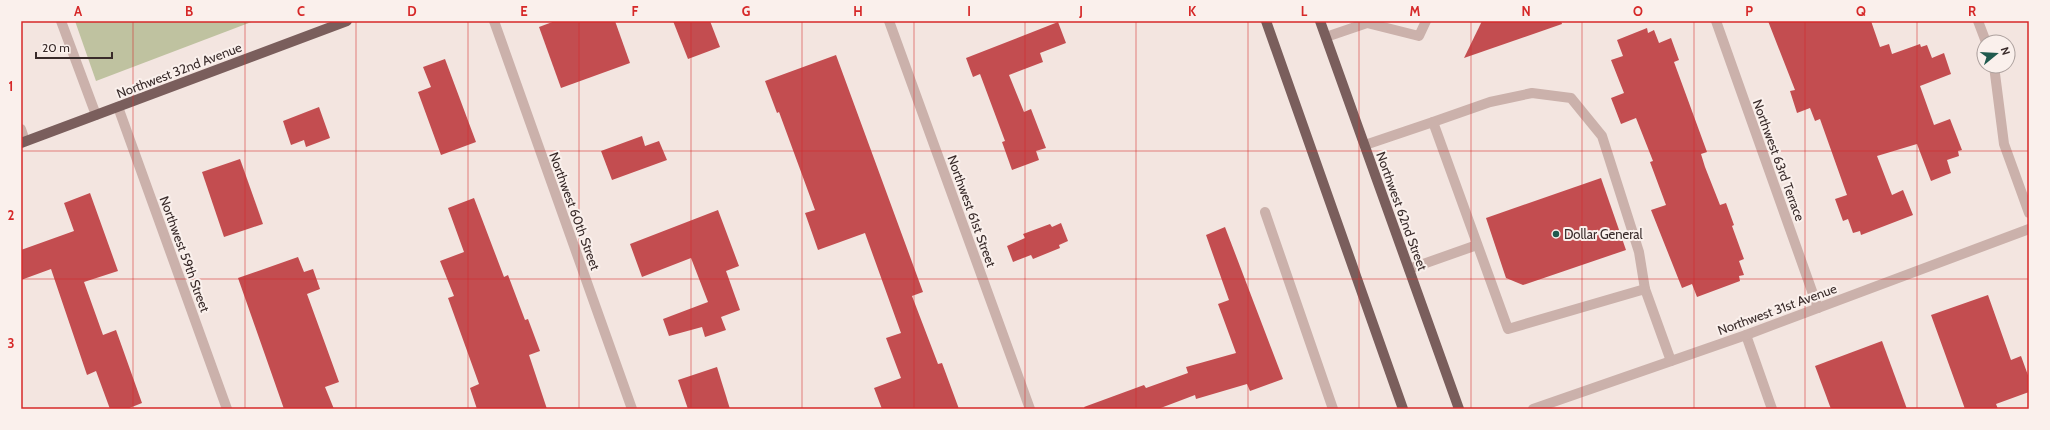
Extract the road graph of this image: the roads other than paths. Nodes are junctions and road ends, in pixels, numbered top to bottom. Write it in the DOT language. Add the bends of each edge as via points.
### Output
graph roads {
  1 [pos="61,21"];
  2 [pos="347,21"];
  3 [pos="494,21"];
  4 [pos="889,21"];
  5 [pos="1266,21"];
  6 [pos="1320,21"];
  7 [pos="1426,21"];
  8 [pos="1716,21"];
  9 [pos="1978,21"];
  10 [pos="1983,34"];
  11 [pos="1326,37"];
  12 [pos="1995,74"];
  13 [pos="118,107"];
  14 [pos="96,115"];
  15 [pos="1433,122"];
  16 [pos="21,129"];
  17 [pos="23,142"];
  18 [pos="1364,145"];
  19 [pos="1265,212"];
  20 [pos="2029,213"];
  21 [pos="2029,228"];
  22 [pos="1477,245"];
  23 [pos="1409,269"];
  24 [pos="1645,290"];
  25 [pos="1818,308"];
  26 [pos="1746,335"];
  27 [pos="1671,361"];
  28 [pos="227,409"];
  29 [pos="632,409"];
  30 [pos="1030,409"];
  31 [pos="1333,409"];
  32 [pos="1403,409"];
  33 [pos="1459,409"];
  34 [pos="1533,409"];
  35 [pos="1772,409"];
  1 -- 14 [label="street"];
  2 -- 13 [label="main road, Northwest 32nd Avenue"];
  3 -- 29 [label="street, Northwest 60th Street"];
  4 -- 30 [label="street, Northwest 61st Street"];
  5 -- 32 [label="main road"];
  6 -- 11 [label="main road, Northwest 62nd Street"];
  7 -- 11 [label="street" via="1419,36 1367,23"];
  8 -- 25 [label="street, Northwest 63rd Terrace"];
  9 -- 10 [label="street"];
  11 -- 18 [label="main road, Northwest 62nd Street"];
  12 -- 20 [label="street" via="2004,144"];
  13 -- 14 [label="main road, Northwest 32nd Avenue"];
  13 -- 28 [label="street, Northwest 59th Street"];
  14 -- 17 [label="main road, Northwest 32nd Avenue"];
  15 -- 18 [label="street"];
  15 -- 22 [label="street"];
  15 -- 24 [label="street" via="1490,102 1532,93 1571,98 1602,136 1639,252"];
  16 -- 17 [label="street"];
  18 -- 23 [label="main road, Northwest 62nd Street"];
  19 -- 31 [label="street"];
  21 -- 25 [label="street, Northwest 31st Avenue"];
  22 -- 23 [label="street"];
  22 -- 24 [label="street" via="1508,329"];
  23 -- 33 [label="main road, Northwest 62nd Street"];
  24 -- 27 [label="street"];
  25 -- 26 [label="street, Northwest 31st Avenue"];
  26 -- 27 [label="street, Northwest 31st Avenue"];
  26 -- 35 [label="street"];
  27 -- 34 [label="street, Northwest 31st Avenue"];
}
